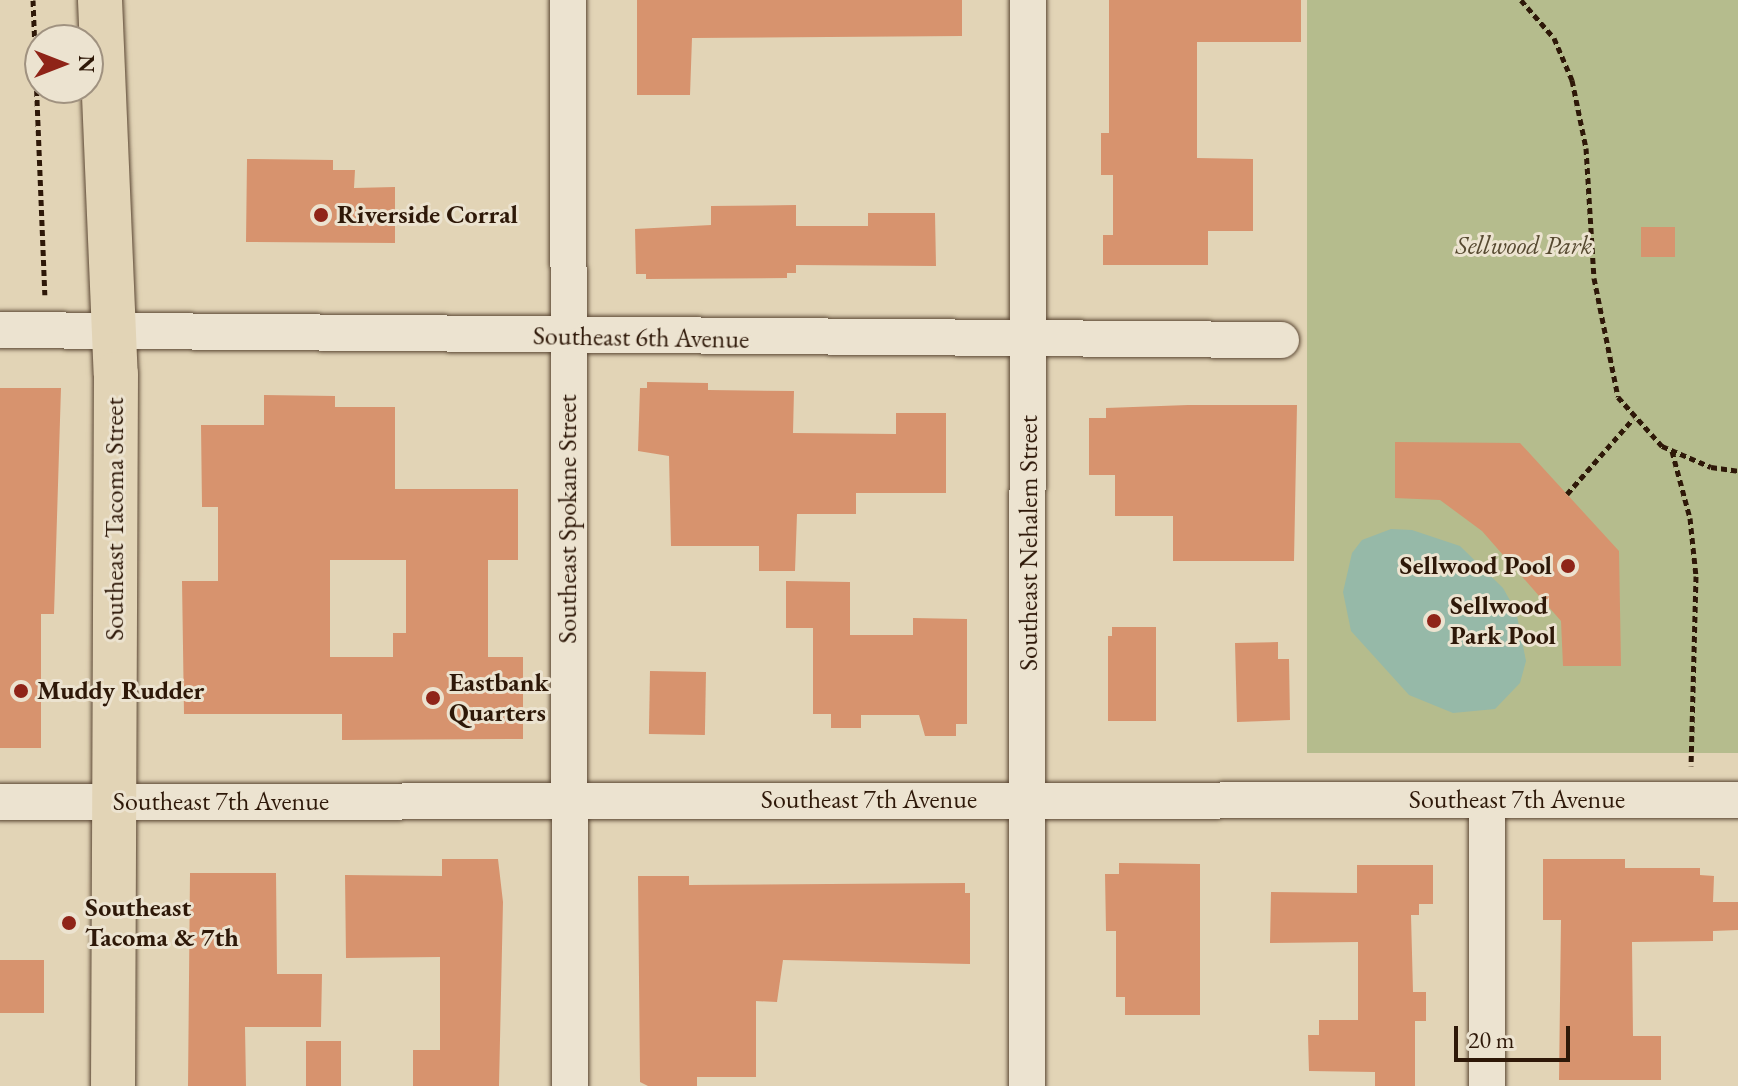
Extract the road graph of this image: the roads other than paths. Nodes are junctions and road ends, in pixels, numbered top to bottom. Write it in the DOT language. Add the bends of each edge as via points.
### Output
graph roads {
  1 [pos="100,0"];
  2 [pos="568,0"];
  3 [pos="1028,0"];
  4 [pos="0,330"];
  5 [pos="114,330"];
  6 [pos="568,337"];
  7 [pos="1281,340"];
  8 [pos="1028,341"];
  9 [pos="1030,800"];
  10 [pos="1487,800"];
  11 [pos="1738,800"];
  12 [pos="568,801"];
  13 [pos="0,802"];
  14 [pos="113,803"];
  15 [pos="113,1086"];
  16 [pos="570,1086"];
  17 [pos="1027,1086"];
  18 [pos="1487,1086"];
  1 -- 5 [label="main road, Southeast Tacoma Street"];
  2 -- 6 [label="street, Southeast Spokane Street"];
  3 -- 8 [label="street, Southeast Nehalem Street"];
  4 -- 5 [label="street, Southeast 6th Avenue"];
  5 -- 6 [label="street, Southeast 6th Avenue"];
  5 -- 14 [label="main road, Southeast Tacoma Street"];
  6 -- 8 [label="street, Southeast 6th Avenue"];
  6 -- 12 [label="street, Southeast Spokane Street"];
  7 -- 8 [label="street, Southeast 6th Avenue"];
  8 -- 9 [label="street, Southeast Nehalem Street"];
  9 -- 10 [label="street, Southeast 7th Avenue"];
  9 -- 12 [label="street, Southeast 7th Avenue"];
  9 -- 17 [label="street, Southeast Nehalem Street"];
  10 -- 11 [label="street, Southeast 7th Avenue"];
  10 -- 18 [label="street"];
  12 -- 14 [label="street, Southeast 7th Avenue"];
  12 -- 16 [label="street, Southeast Spokane Street"];
  13 -- 14 [label="street, Southeast 7th Avenue"];
  14 -- 15 [label="main road, Southeast Tacoma Street"];
}
